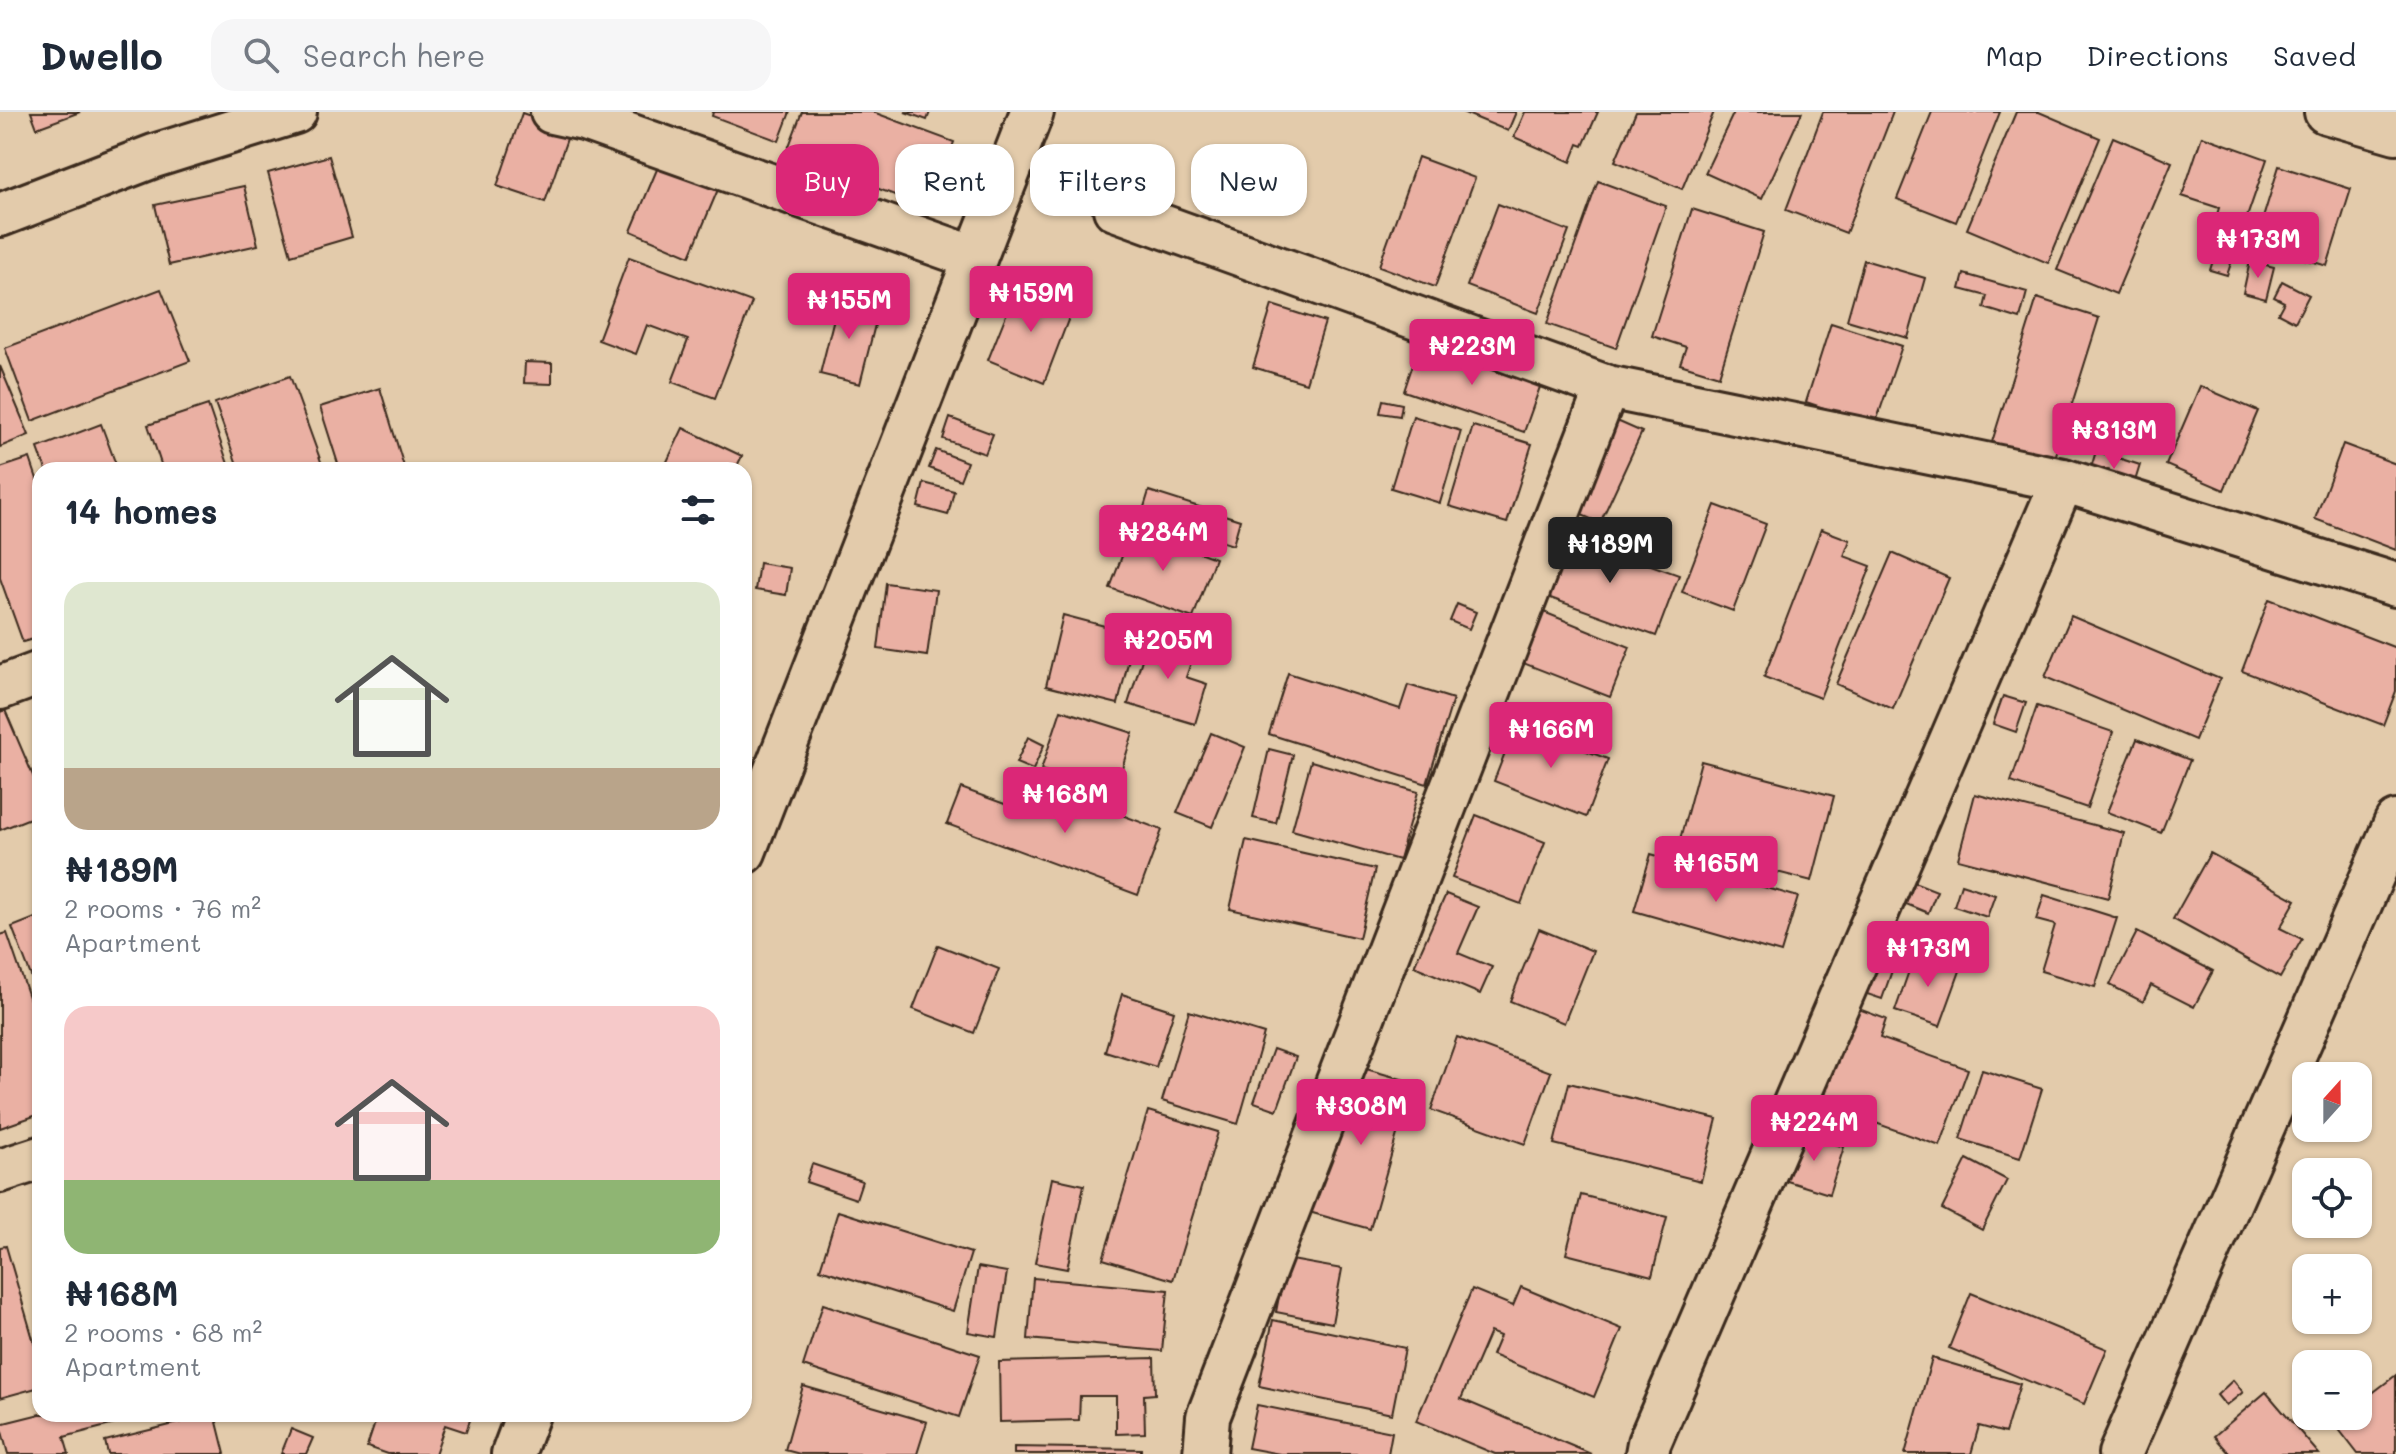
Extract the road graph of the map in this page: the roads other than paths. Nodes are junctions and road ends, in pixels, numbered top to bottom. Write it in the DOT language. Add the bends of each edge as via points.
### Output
graph roads {
  1 [pos="295,112"];
  2 [pos="552,112"];
  3 [pos="1032,112"];
  4 [pos="2326,112"];
  5 [pos="2396,132"];
  6 [pos="0,215"];
  7 [pos="1134,216"];
  8 [pos="975,258"];
  9 [pos="1607,387"];
  10 [pos="2063,480"];
  11 [pos="2396,585"];
  12 [pos="32,676"];
  13 [pos="0,688"];
  14 [pos="2396,822"];
  15 [pos="752,831"];
  16 [pos="32,1161"];
  17 [pos="0,1171"];
  18 [pos="525,1422"];
  19 [pos="513,1454"];
  20 [pos="1205,1454"];
  21 [pos="1647,1454"];
  22 [pos="2120,1454"];
  1 -- 6 [label="street" via="154,156"];
  2 -- 8 [label="street"];
  3 -- 8 [label="street"];
  4 -- 5 [label="street"];
  7 -- 9 [label="street"];
  8 -- 15 [label="street"];
  9 -- 10 [label="street"];
  9 -- 20 [label="street" via="1208,1417"];
  10 -- 11 [label="street"];
  10 -- 21 [label="street"];
  12 -- 13 [label="street"];
  14 -- 22 [label="street"];
  16 -- 17 [label="street"];
  18 -- 19 [label="street"];
}
